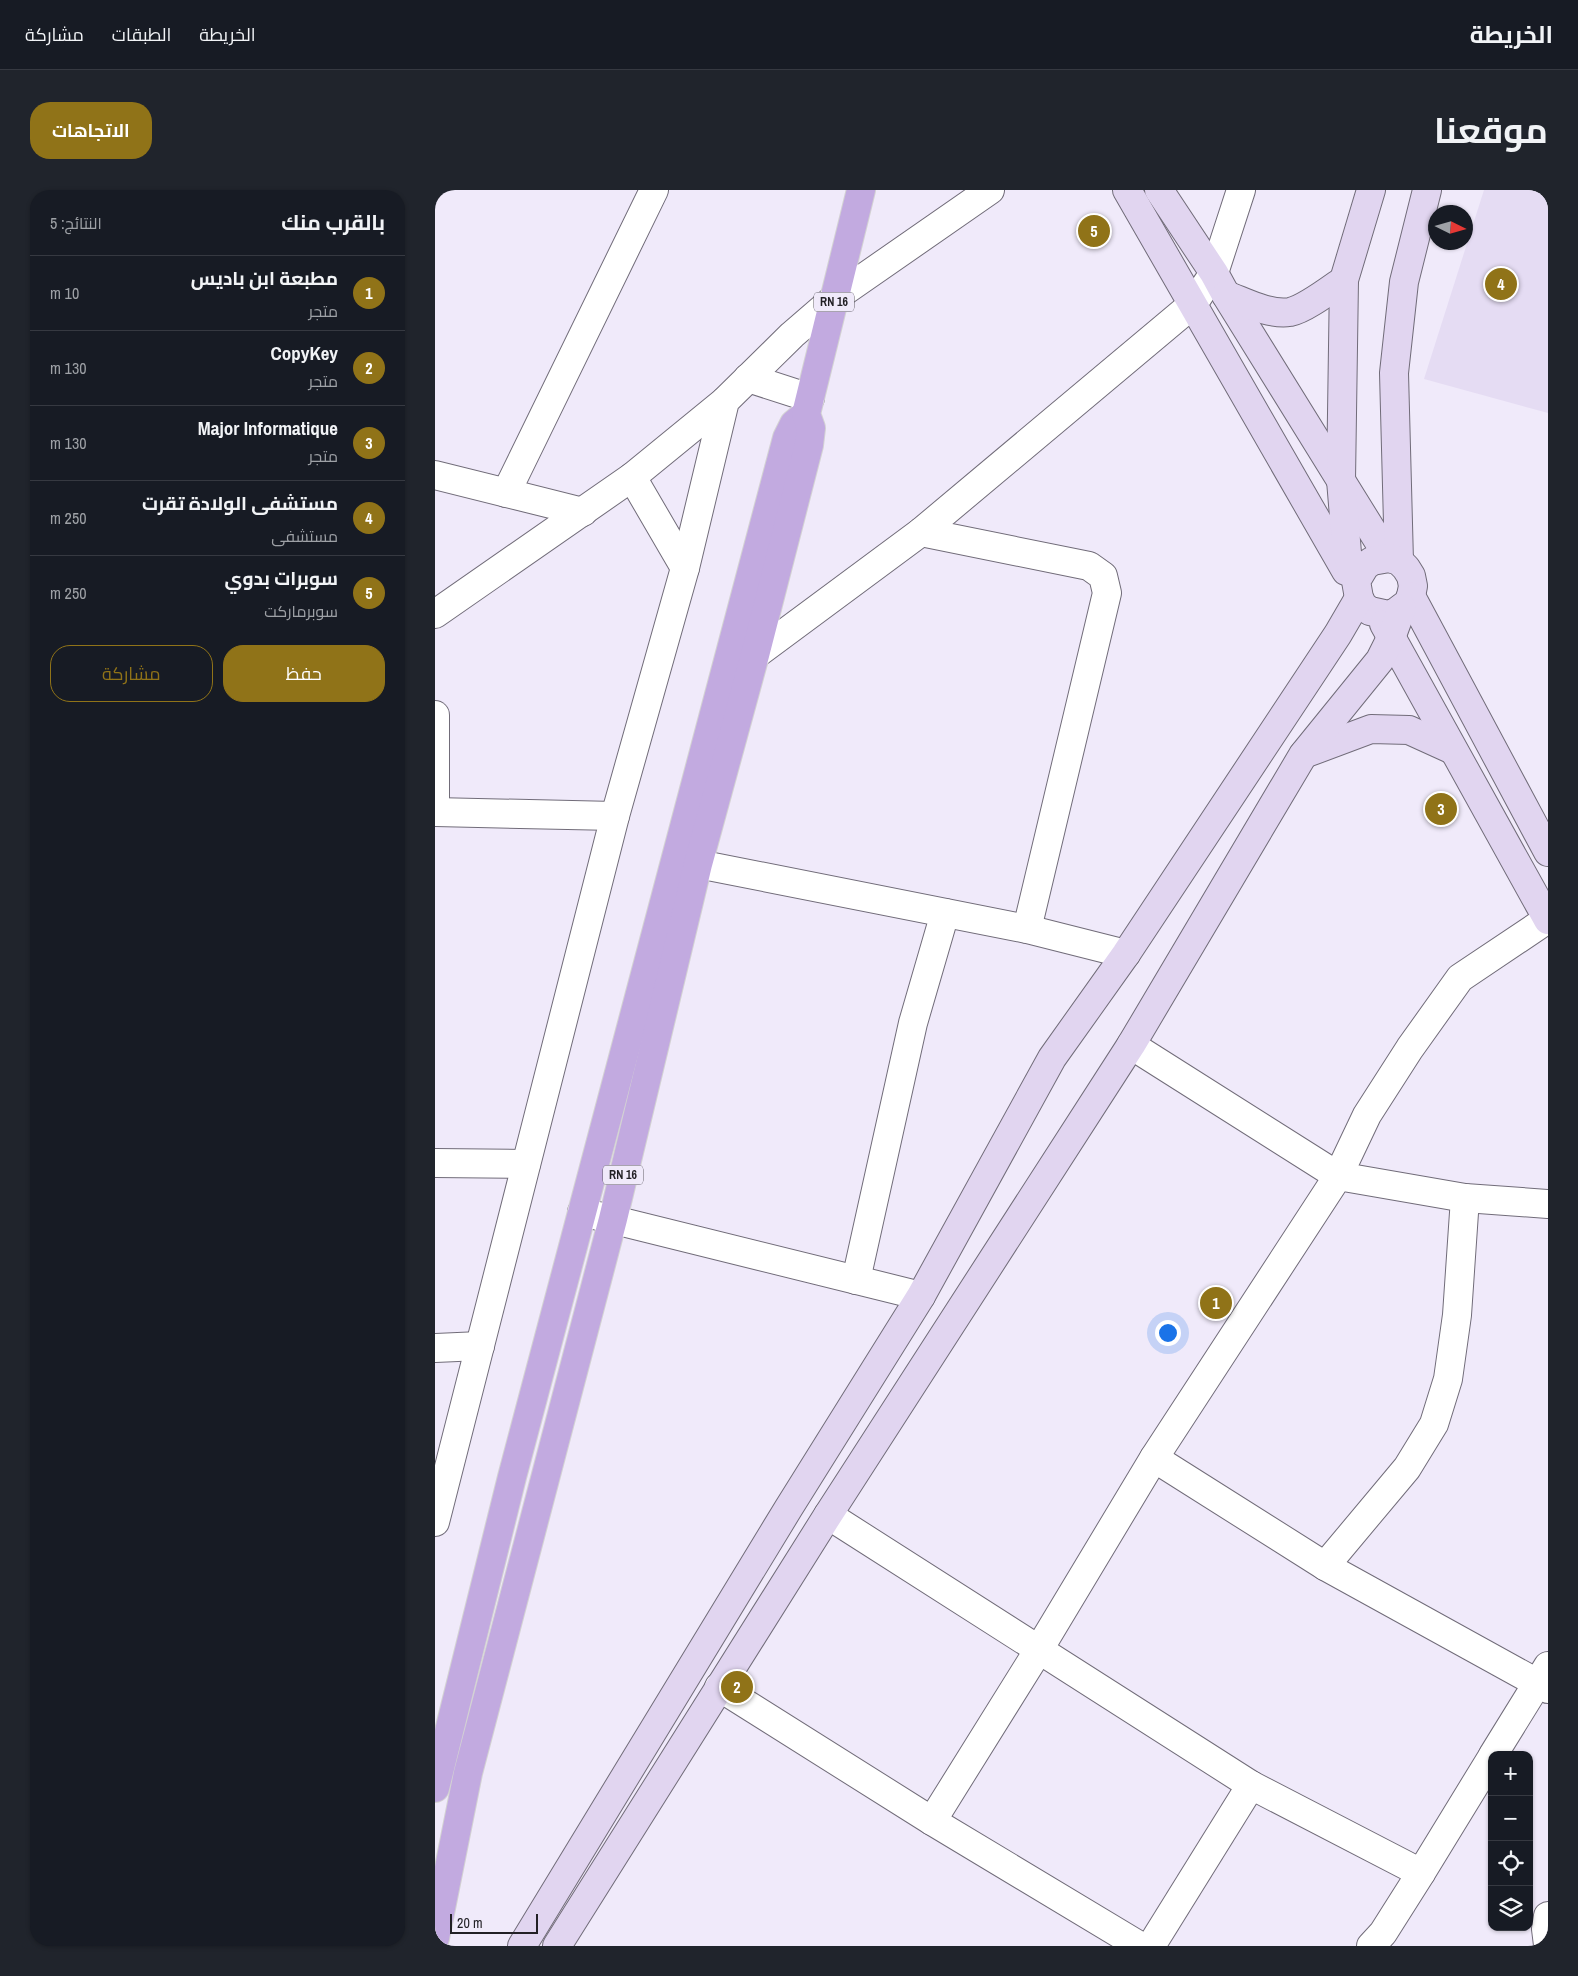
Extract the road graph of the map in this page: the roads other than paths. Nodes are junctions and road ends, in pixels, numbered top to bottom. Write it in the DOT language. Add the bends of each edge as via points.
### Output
graph roads {
  1 [pos="654,190"];
  2 [pos="861,190"];
  3 [pos="989,190"];
  4 [pos="1127,190"];
  5 [pos="1159,190"];
  6 [pos="1241,190"];
  7 [pos="1371,190"];
  8 [pos="1427,190"];
  9 [pos="1344,280"];
  10 [pos="1220,284"];
  11 [pos="836,297"];
  12 [pos="1193,304"];
  13 [pos="748,378"];
  14 [pos="725,401"];
  15 [pos="808,406"];
  16 [pos="435,475"];
  17 [pos="633,477"];
  18 [pos="1341,480"];
  19 [pos="507,493"];
  20 [pos="583,512"];
  21 [pos="921,532"];
  22 [pos="1394,560"];
  23 [pos="685,568"];
  24 [pos="1377,598"];
  25 [pos="435,614"];
  26 [pos="1391,638"];
  27 [pos="755,655"];
  28 [pos="435,715"];
  29 [pos="1453,750"];
  30 [pos="1303,755"];
  31 [pos="1525,809"];
  32 [pos="435,812"];
  33 [pos="615,816"];
  34 [pos="1548,823"];
  35 [pos="1548,852"];
  36 [pos="698,864"];
  37 [pos="945,914"];
  38 [pos="1548,920"];
  39 [pos="1027,929"];
  40 [pos="1126,954"];
  41 [pos="1131,1045"];
  42 [pos="435,1163"];
  43 [pos="526,1164"];
  44 [pos="1338,1176"];
  45 [pos="1465,1198"];
  46 [pos="1548,1204"];
  47 [pos="582,1212"];
  48 [pos="613,1219"];
  49 [pos="856,1280"];
  50 [pos="921,1296"];
  51 [pos="480,1346"];
  52 [pos="435,1348"];
  53 [pos="1154,1458"];
  54 [pos="442,1473"];
  55 [pos="828,1515"];
  56 [pos="435,1522"];
  57 [pos="1325,1566"];
  58 [pos="1038,1651"];
  59 [pos="1544,1679"];
  60 [pos="719,1687"];
  61 [pos="1495,1751"];
  62 [pos="1488,1763"];
  63 [pos="1251,1785"];
  64 [pos="435,1788"];
  65 [pos="932,1821"];
  66 [pos="1421,1873"];
  67 [pos="1548,1916"];
  68 [pos="435,1938"];
  69 [pos="1383,1942"];
  70 [pos="1548,1945"];
  71 [pos="522,1946"];
  72 [pos="557,1946"];
  73 [pos="1140,1946"];
  74 [pos="1151,1946"];
  1 -- 19 [label="street"];
  2 -- 11 [label="main road, RN 16"];
  3 -- 11 [label="street"];
  4 -- 12 [label="main road"];
  5 -- 10 [label="main road"];
  6 -- 10 [label="street"];
  7 -- 9 [label="main road"];
  8 -- 22 [label="main road" via="1404,282 1393,373"];
  9 -- 10 [label="main road" via="1291,312 1268,311"];
  9 -- 18 [label="main road"];
  10 -- 12 [label="street"];
  10 -- 18 [label="main road"];
  11 -- 13 [label="street"];
  11 -- 15 [label="main road, RN 16"];
  12 -- 21 [label="street"];
  12 -- 24 [label="main road"];
  13 -- 14 [label="street"];
  13 -- 15 [label="street"];
  14 -- 17 [label="street"];
  14 -- 23 [label="street"];
  15 -- 27 [label="main road, RN 16" via="809,445"];
  15 -- 47 [label="main road, RN 16" via="793,424 787,438"];
  16 -- 19 [label="street"];
  17 -- 20 [label="street"];
  17 -- 23 [label="street"];
  18 -- 22 [label="main road"];
  18 -- 24 [label="main road" via="1347,553"];
  19 -- 20 [label="street"];
  20 -- 25 [label="street"];
  21 -- 27 [label="street"];
  21 -- 39 [label="street" via="1089,566 1103,576 1107,593"];
  22 -- 24 [label="main road" via="1372,561 1365,566"];
  22 -- 24 [label="main road" via="1406,568 1413,586"];
  23 -- 33 [label="street"];
  24 -- 26 [label="main road"];
  24 -- 31 [label="main road"];
  24 -- 40 [label="main road" via="1338,634"];
  26 -- 29 [label="main road"];
  26 -- 30 [label="main road" via="1380,660"];
  27 -- 36 [label="main road, RN 16"];
  28 -- 32 [label="street"];
  29 -- 30 [label="main road" via="1409,730 1371,729"];
  29 -- 38 [label="main road"];
  30 -- 41 [label="main road"];
  31 -- 34 [label="main road"];
  31 -- 35 [label="main road"];
  32 -- 33 [label="street"];
  33 -- 43 [label="street"];
  36 -- 37 [label="street"];
  36 -- 48 [label="main road, RN 16"];
  37 -- 39 [label="street"];
  37 -- 49 [label="street" via="913,1023"];
  38 -- 44 [label="street" via="1460,978 1409,1048 1367,1115"];
  39 -- 40 [label="street"];
  40 -- 50 [label="main road" via="1053,1058"];
  41 -- 44 [label="street"];
  41 -- 55 [label="main road"];
  42 -- 43 [label="street"];
  43 -- 51 [label="street"];
  44 -- 45 [label="street"];
  44 -- 53 [label="street"];
  45 -- 46 [label="street"];
  45 -- 57 [label="street" via="1457,1315 1448,1378 1435,1424 1407,1468"];
  47 -- 48 [label="street"];
  47 -- 64 [label="main road, RN 16"];
  48 -- 49 [label="street"];
  48 -- 68 [label="main road, RN 16" via="468,1773"];
  49 -- 50 [label="street"];
  50 -- 71 [label="main road"];
  51 -- 52 [label="street"];
  51 -- 54 [label="street"];
  53 -- 57 [label="street"];
  53 -- 58 [label="street"];
  54 -- 56 [label="street"];
  55 -- 58 [label="street"];
  55 -- 60 [label="main road"];
  57 -- 59 [label="street"];
  58 -- 63 [label="street"];
  58 -- 65 [label="street"];
  59 -- 61 [label="street"];
  60 -- 65 [label="street"];
  60 -- 72 [label="main road"];
  62 -- 66 [label="street"];
  63 -- 66 [label="street"];
  63 -- 74 [label="street"];
  65 -- 73 [label="street"];
  66 -- 69 [label="street"];
  67 -- 70 [label="street"];
}
